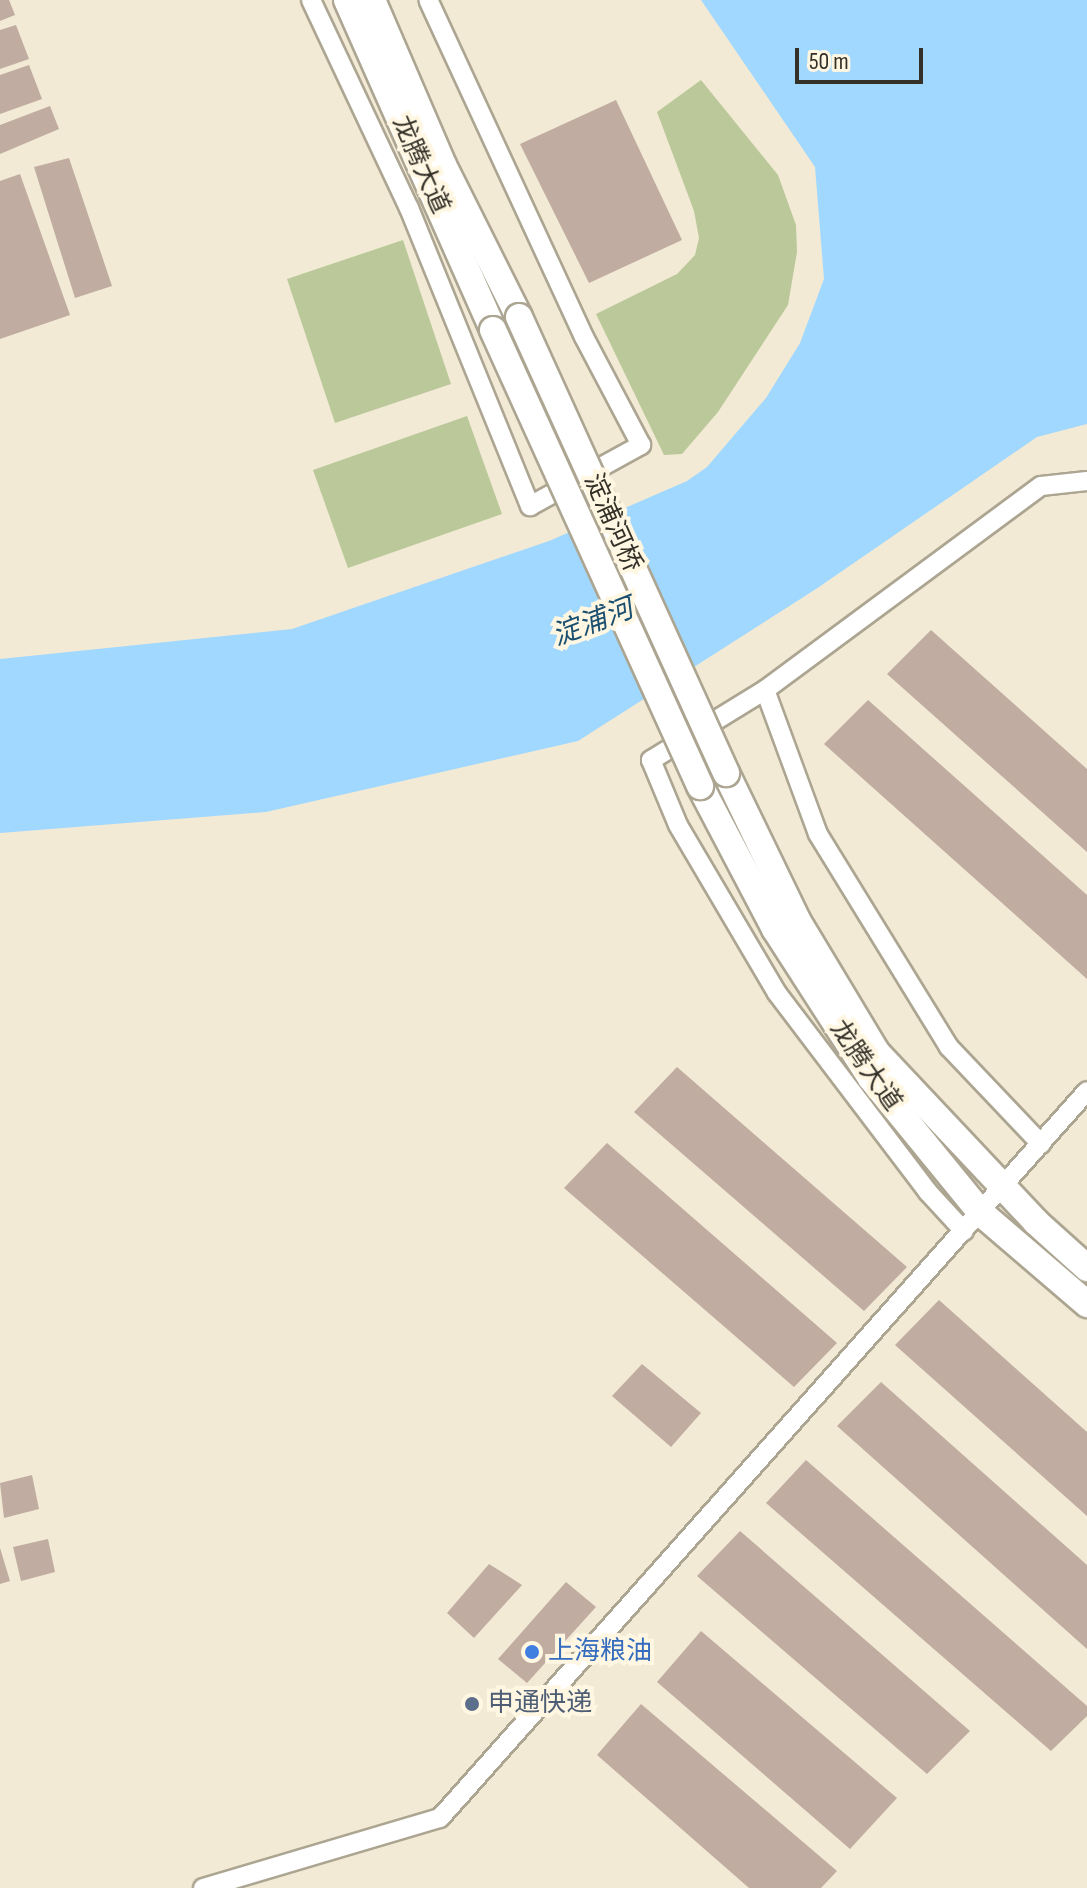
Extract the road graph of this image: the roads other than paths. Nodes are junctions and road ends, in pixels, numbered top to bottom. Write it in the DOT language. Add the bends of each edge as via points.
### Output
graph roads {
  1 [pos="311,0"];
  2 [pos="347,0"];
  3 [pos="372,0"];
  4 [pos="428,0"];
  5 [pos="519,317"];
  6 [pos="493,330"];
  7 [pos="1087,481"];
  8 [pos="765,690"];
  9 [pos="726,773"];
  10 [pos="700,786"];
  11 [pos="1087,1091"];
  12 [pos="1041,1144"];
  13 [pos="1003,1188"];
  14 [pos="973,1222"];
  15 [pos="1087,1268"];
  16 [pos="1087,1304"];
  17 [pos="203,1888"];
  1 -- 4 [label="street" via="409,208 530,506 641,445 584,337"];
  2 -- 6 [label="main road, 龙腾大道"];
  3 -- 5 [label="main road, 龙腾大道" via="443,165"];
  5 -- 9 [label="main road, 淀浦河桥, bridge"];
  6 -- 10 [label="main road, 淀浦河桥, bridge"];
  7 -- 8 [label="street" via="1041,486"];
  8 -- 12 [label="street" via="818,834 949,1047"];
  8 -- 14 [label="street" via="651,760 678,825 777,993 928,1192"];
  9 -- 13 [label="main road, 龙腾大道" via="797,920 877,1053"];
  10 -- 14 [label="main road, 龙腾大道" via="775,929"];
  11 -- 12 [label="street"];
  12 -- 13 [label="street"];
  13 -- 14 [label="street"];
  13 -- 15 [label="main road, 龙腾大道"];
  14 -- 16 [label="main road, 龙腾大道"];
  14 -- 17 [label="street" via="440,1818"];
}
